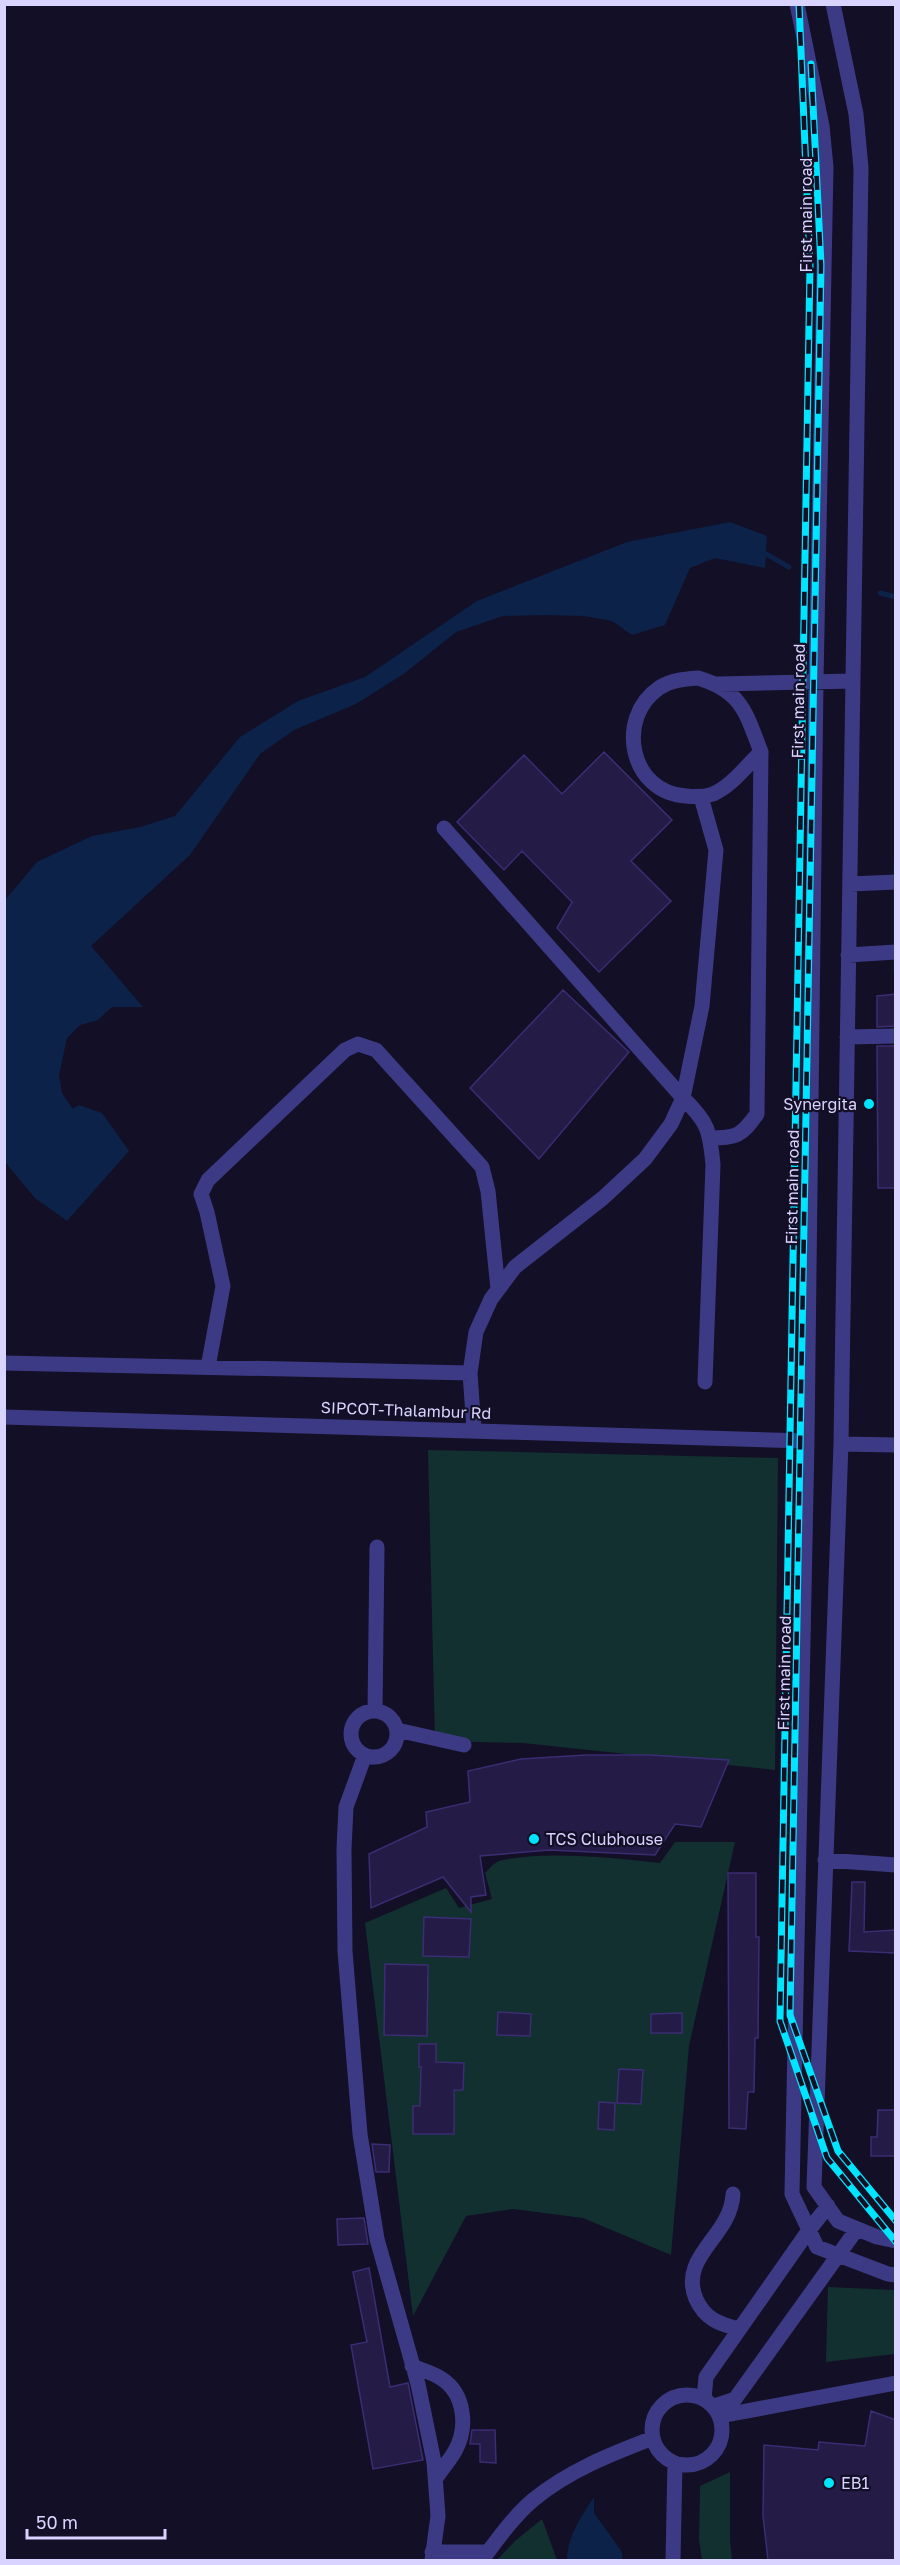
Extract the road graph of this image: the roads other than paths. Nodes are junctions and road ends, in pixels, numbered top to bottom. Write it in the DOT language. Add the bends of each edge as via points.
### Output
graph roads {
  1 [pos="797,4"];
  2 [pos="833,4"];
  3 [pos="816,681"];
  4 [pos="853,681"];
  5 [pos="718,684"];
  6 [pos="761,752"];
  7 [pos="701,797"];
  8 [pos="444,828"];
  9 [pos="896,882"];
  10 [pos="850,884"];
  11 [pos="896,952"];
  12 [pos="848,955"];
  13 [pos="896,1036"];
  14 [pos="847,1037"];
  15 [pos="683,1098"];
  16 [pos="710,1138"];
  17 [pos="498,1289"];
  18 [pos="4,1363"];
  19 [pos="208,1367"];
  20 [pos="470,1373"];
  21 [pos="705,1382"];
  22 [pos="4,1417"];
  23 [pos="474,1430"];
  24 [pos="807,1441"];
  25 [pos="841,1444"];
  26 [pos="896,1445"];
  27 [pos="377,1547"];
  28 [pos="375,1711"];
  29 [pos="396,1730"];
  30 [pos="464,1745"];
  31 [pos="365,1755"];
  32 [pos="825,1860"];
  33 [pos="896,1865"];
  34 [pos="733,2194"];
  35 [pos="828,2206"];
  36 [pos="857,2229"];
  37 [pos="808,2230"];
  38 [pos="896,2241"];
  39 [pos="839,2256"];
  40 [pos="896,2274"];
  41 [pos="739,2329"];
  42 [pos="412,2366"];
  43 [pos="896,2383"];
  44 [pos="713,2407"];
  45 [pos="653,2438"];
  46 [pos="675,2463"];
  47 [pos="436,2478"];
  48 [pos="432,2556"];
  49 [pos="485,2556"];
  50 [pos="673,2560"];
  1 -- 3 [label="street, First main road" via="822,126 826,167"];
  2 -- 4 [label="street" via="856,114 861,168"];
  3 -- 4 [label="street"];
  3 -- 5 [label="street"];
  3 -- 24 [label="street, First main road"];
  4 -- 10 [label="street"];
  5 -- 6 [label="street" via="734,696 745,712"];
  5 -- 7 [label="street" via="698,678 679,679 660,687 640,708 632,736 634,756 643,774 657,787 675,796"];
  6 -- 7 [label="street" via="730,784"];
  6 -- 16 [label="street" via="757,1114 733,1138"];
  7 -- 15 [label="street" via="716,850 702,1006"];
  8 -- 15 [label="street"];
  9 -- 10 [label="street"];
  10 -- 12 [label="street"];
  11 -- 12 [label="street"];
  12 -- 14 [label="street"];
  13 -- 14 [label="street"];
  14 -- 25 [label="street"];
  15 -- 16 [label="street" via="702,1116"];
  15 -- 17 [label="street" via="671,1124 645,1158 603,1198 515,1267"];
  16 -- 21 [label="street" via="713,1165"];
  17 -- 19 [label="street" via="482,1167 376,1050 358,1044 336,1058 208,1180 201,1194 223,1286"];
  17 -- 20 [label="street" via="477,1332"];
  18 -- 19 [label="street"];
  19 -- 20 [label="street"];
  20 -- 23 [label="street"];
  22 -- 23 [label="street, SIPCOT-Thalambur Rd"];
  23 -- 24 [label="street, SIPCOT-Thalambur Rd"];
  24 -- 37 [label="street, First main road" via="792,2194"];
  25 -- 26 [label="street"];
  25 -- 32 [label="street"];
  27 -- 28 [label="street"];
  28 -- 29 [label="street" via="391,1718"];
  28 -- 31 [label="street" via="359,1717 351,1732 356,1749"];
  29 -- 30 [label="street"];
  29 -- 31 [label="street" via="396,1742 388,1752 377,1757"];
  31 -- 42 [label="street" via="346,1807 345,1951 362,2150 377,2239"];
  32 -- 33 [label="street"];
  32 -- 35 [label="street" via="814,2187"];
  34 -- 41 [label="street" via="726,2222 699,2256 692,2289 701,2310 716,2323"];
  35 -- 36 [label="street" via="838,2221"];
  35 -- 37 [label="street"];
  36 -- 38 [label="street"];
  36 -- 39 [label="street"];
  37 -- 39 [label="street, First main road" via="817,2247"];
  37 -- 41 [label="street"];
  39 -- 40 [label="street, First main road"];
  39 -- 44 [label="street" via="735,2399"];
  41 -- 44 [label="street" via="706,2378"];
  42 -- 47 [label="street"];
  42 -- 47 [label="street" via="441,2378 453,2388 460,2403 461,2437"];
  43 -- 44 [label="street"];
  44 -- 45 [label="street" via="693,2395 670,2399 655,2416"];
  44 -- 46 [label="street" via="723,2427 717,2451 698,2464"];
  45 -- 46 [label="street" via="657,2449"];
  45 -- 49 [label="street" via="598,2460 532,2501"];
  46 -- 50 [label="street"];
  47 -- 48 [label="street" via="438,2516"];
  48 -- 49 [label="street"];
}
